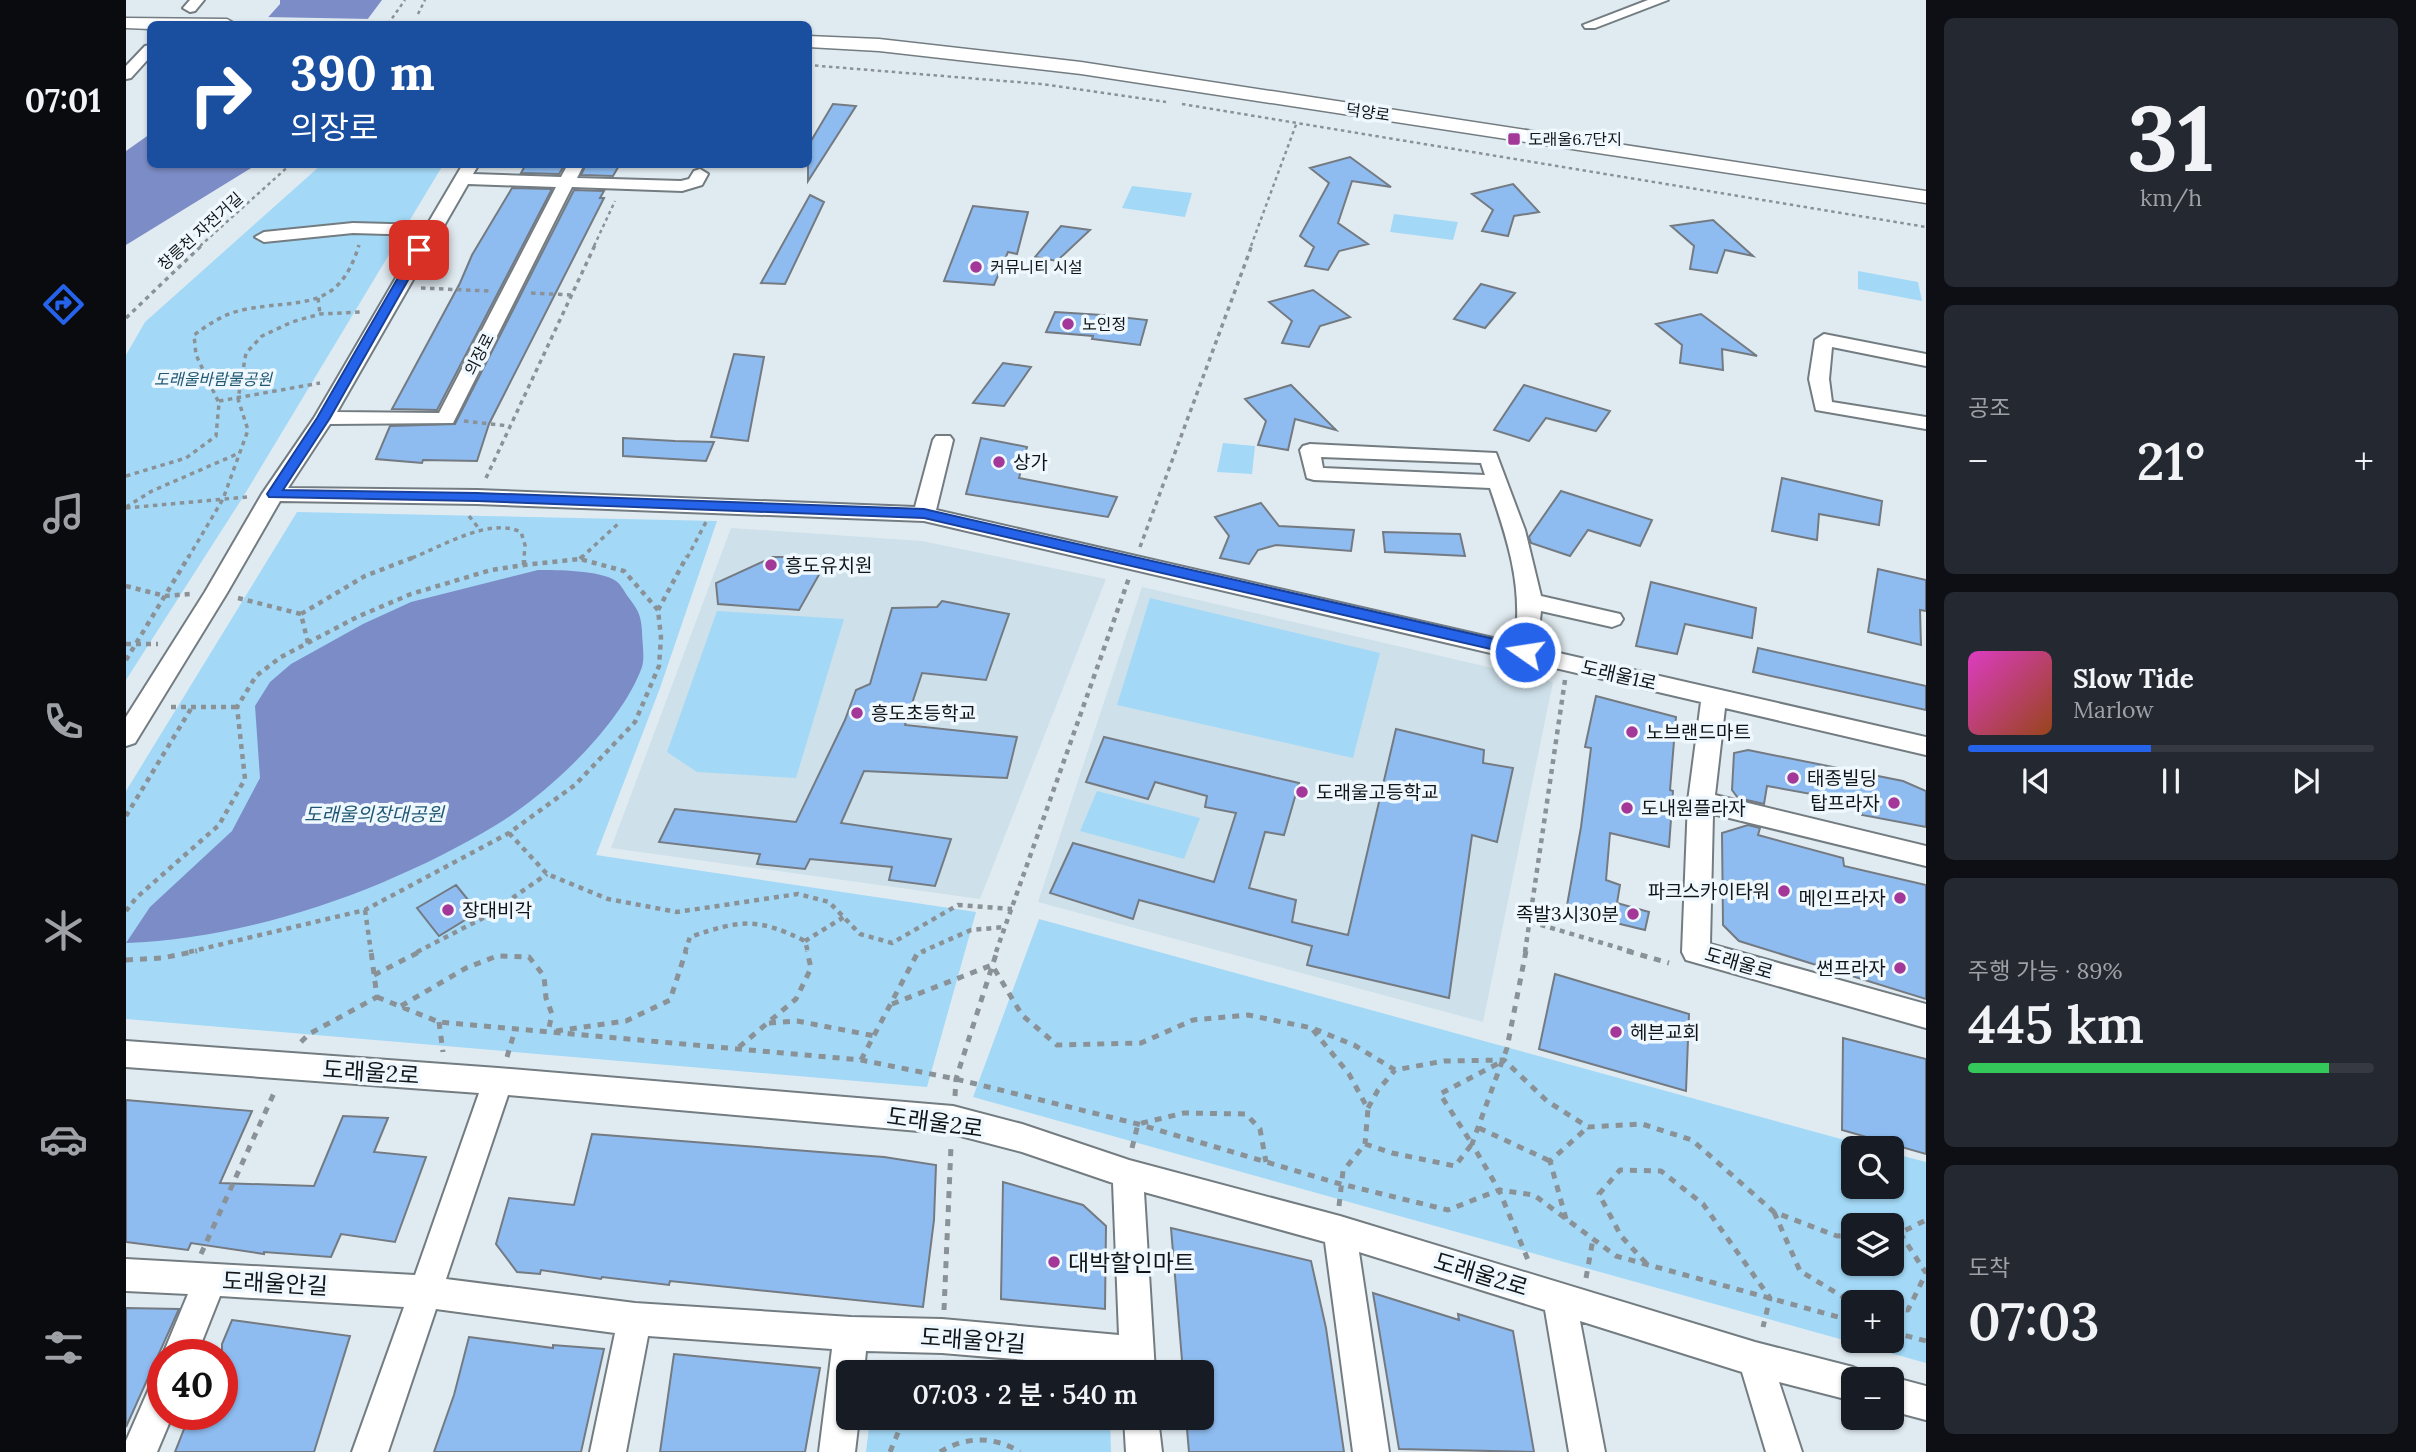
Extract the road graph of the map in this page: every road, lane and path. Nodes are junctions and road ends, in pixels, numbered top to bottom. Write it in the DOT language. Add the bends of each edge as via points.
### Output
graph roads {
  1 [pos="405,0"];
  2 [pos="425,0"];
  3 [pos="1661,0"];
  4 [pos="418,14"];
  5 [pos="390,21"];
  6 [pos="126,23"];
  7 [pos="147,23"];
  8 [pos="1590,25"];
  9 [pos="812,41"];
  10 [pos="147,52"];
  11 [pos="812,65"];
  12 [pos="126,75"];
  13 [pos="1299,117"];
  14 [pos="1297,123"];
  15 [pos="287,168"];
  16 [pos="1759,171"];
  17 [pos="467,172"];
  18 [pos="572,173"];
  19 [pos="701,174"];
  20 [pos="1912,174"];
  21 [pos="617,196"];
  22 [pos="1926,197"];
  23 [pos="1926,227"];
  24 [pos="431,230"];
  25 [pos="264,237"];
  26 [pos="359,245"];
  27 [pos="420,288"];
  28 [pos="497,291"];
  29 [pos="527,293"];
  30 [pos="571,295"];
  31 [pos="318,298"];
  32 [pos="363,312"];
  33 [pos="320,314"];
  34 [pos="126,318"];
  35 [pos="1926,360"];
  36 [pos="321,383"];
  37 [pos="238,399"];
  38 [pos="219,401"];
  39 [pos="324,418"];
  40 [pos="446,419"];
  41 [pos="1926,423"];
  42 [pos="510,426"];
  43 [pos="943,440"];
  44 [pos="237,454"];
  45 [pos="126,476"];
  46 [pos="484,482"];
  47 [pos="1498,482"];
  48 [pos="262,496"];
  49 [pos="223,499"];
  50 [pos="126,508"];
  51 [pos="470,512"];
  52 [pos="924,514"];
  53 [pos="710,516"];
  54 [pos="625,518"];
  55 [pos="481,531"];
  56 [pos="1140,548"];
  57 [pos="580,559"];
  58 [pos="524,565"];
  59 [pos="1131,574"];
  60 [pos="126,586"];
  61 [pos="190,594"];
  62 [pos="165,596"];
  63 [pos="233,597"];
  64 [pos="1530,601"];
  65 [pos="658,610"];
  66 [pos="301,614"];
  67 [pos="1612,619"];
  68 [pos="137,643"];
  69 [pos="307,643"];
  70 [pos="126,644"];
  71 [pos="159,644"];
  72 [pos="1525,652"];
  73 [pos="126,660"];
  74 [pos="1565,680"];
  75 [pos="1714,697"];
  76 [pos="166,707"];
  77 [pos="192,707"];
  78 [pos="237,707"];
  79 [pos="126,737"];
  80 [pos="1926,747"];
  81 [pos="1701,801"];
  82 [pos="126,816"];
  83 [pos="509,833"];
  84 [pos="1926,856"];
  85 [pos="547,874"];
  86 [pos="126,897"];
  87 [pos="136,898"];
  88 [pos="1012,909"];
  89 [pos="365,910"];
  90 [pos="126,911"];
  91 [pos="844,917"];
  92 [pos="1531,922"];
  93 [pos="1006,927"];
  94 [pos="805,942"];
  95 [pos="126,960"];
  96 [pos="1669,962"];
  97 [pos="992,965"];
  98 [pos="374,975"];
  99 [pos="377,997"];
  100 [pos="892,1004"];
  101 [pos="400,1006"];
  102 [pos="1926,1016"];
  103 [pos="439,1022"];
  104 [pos="767,1024"];
  105 [pos="1312,1028"];
  106 [pos="514,1030"];
  107 [pos="548,1032"];
  108 [pos="875,1036"];
  109 [pos="300,1042"];
  110 [pos="739,1047"];
  111 [pos="443,1052"];
  112 [pos="126,1054"];
  113 [pos="861,1060"];
  114 [pos="1504,1060"];
  115 [pos="502,1069"];
  116 [pos="1395,1070"];
  117 [pos="956,1079"];
  118 [pos="274,1093"];
  119 [pos="955,1098"];
  120 [pos="1368,1109"];
  121 [pos="1138,1124"];
  122 [pos="1588,1127"];
  123 [pos="1479,1128"];
  124 [pos="1366,1144"];
  125 [pos="1472,1144"];
  126 [pos="951,1146"];
  127 [pos="1550,1161"];
  128 [pos="1131,1162"];
  129 [pos="1266,1162"];
  130 [pos="1337,1183"];
  131 [pos="1499,1190"];
  132 [pos="1774,1212"];
  133 [pos="1340,1219"];
  134 [pos="1566,1219"];
  135 [pos="1926,1220"];
  136 [pos="1904,1231"];
  137 [pos="1841,1236"];
  138 [pos="1593,1239"];
  139 [pos="1904,1239"];
  140 [pos="1529,1262"];
  141 [pos="1647,1265"];
  142 [pos="126,1275"];
  143 [pos="200,1280"];
  144 [pos="1572,1287"];
  145 [pos="425,1292"];
  146 [pos="1841,1296"];
  147 [pos="1770,1298"];
  148 [pos="1904,1310"];
  149 [pos="944,1311"];
  150 [pos="1841,1318"];
  151 [pos="635,1319"];
  152 [pos="851,1334"];
  153 [pos="1904,1335"];
  154 [pos="184,1339"];
  155 [pos="1926,1341"];
  156 [pos="1759,1343"];
  157 [pos="1115,1360"];
  158 [pos="1137,1360"];
  159 [pos="1841,1379"];
  160 [pos="1904,1397"];
  161 [pos="1926,1403"];
  162 [pos="148,1430"];
  163 [pos="899,1430"];
  164 [pos="1142,1430"];
  165 [pos="139,1452"];
  166 [pos="370,1452"];
  167 [pos="608,1452"];
  168 [pos="837,1452"];
  169 [pos="890,1452"];
  170 [pos="940,1452"];
  171 [pos="1020,1452"];
  172 [pos="1144,1452"];
  173 [pos="1371,1452"];
  174 [pos="1587,1452"];
  175 [pos="1784,1452"];
  1 -- 5 [label="path"];
  2 -- 4 [label="path"];
  3 -- 8 [label="street"];
  6 -- 7 [label="main road"];
  9 -- 16 [label="main road, 덕양로" via="1081,68"];
  10 -- 12 [label="street"];
  11 -- 14 [label="path" via="1041,84"];
  13 -- 14 [label="path"];
  14 -- 23 [label="path"];
  14 -- 56 [label="path"];
  15 -- 34 [label="path, 창릉천 자전거길"];
  16 -- 20 [label="main road" via="1802,167"];
  16 -- 22 [label="main road, 덕양로"];
  17 -- 18 [label="street"];
  17 -- 24 [label="street"];
  18 -- 19 [label="street" via="622,186 682,186 696,182"];
  18 -- 40 [label="street, 의장로"];
  21 -- 30 [label="path"];
  24 -- 25 [label="street" via="353,228"];
  24 -- 39 [label="street"];
  26 -- 31 [label="path" via="350,276"];
  27 -- 28 [label="path"];
  29 -- 30 [label="path"];
  30 -- 42 [label="path"];
  31 -- 33 [label="path"];
  31 -- 38 [label="path" via="241,311 213,321 194,335 193,351"];
  32 -- 33 [label="path"];
  33 -- 37 [label="path" via="262,336 246,352"];
  35 -- 41 [label="street" via="1824,340 1819,379 1823,406"];
  36 -- 37 [label="path"];
  37 -- 38 [label="path"];
  37 -- 44 [label="path" via="248,430"];
  38 -- 45 [label="path" via="216,436 186,458"];
  39 -- 40 [label="street"];
  39 -- 48 [label="street"];
  40 -- 42 [label="path"];
  42 -- 46 [label="path"];
  43 -- 52 [label="street"];
  44 -- 49 [label="path"];
  44 -- 50 [label="path" via="146,493"];
  47 -- 47 [label="street" via="1489,457 1310,450 1314,474"];
  47 -- 64 [label="street"];
  48 -- 49 [label="path"];
  48 -- 52 [label="street, 도래울1로" via="477,497"];
  48 -- 79 [label="street" via="216,593"];
  49 -- 50 [label="path"];
  49 -- 62 [label="path"];
  51 -- 55 [label="path" via="474,526"];
  52 -- 72 [label="street, 도래울1로"];
  53 -- 65 [label="path"];
  54 -- 57 [label="path"];
  55 -- 58 [label="path" via="508,526 521,532"];
  55 -- 66 [label="path" via="365,576"];
  57 -- 58 [label="path"];
  57 -- 65 [label="path" via="624,571"];
  58 -- 69 [label="path" via="411,594"];
  59 -- 88 [label="path"];
  60 -- 62 [label="path"];
  61 -- 62 [label="path"];
  62 -- 68 [label="path"];
  63 -- 66 [label="path"];
  64 -- 67 [label="street"];
  64 -- 72 [label="street"];
  65 -- 83 [label="path" via="659,666 635,722 575,785"];
  66 -- 69 [label="path"];
  68 -- 70 [label="path"];
  68 -- 71 [label="path"];
  68 -- 73 [label="path"];
  69 -- 78 [label="path" via="256,677"];
  72 -- 75 [label="street, 도래울1로"];
  74 -- 92 [label="path"];
  75 -- 80 [label="street, 도래울1로"];
  75 -- 81 [label="street, 도래울로"];
  76 -- 77 [label="path"];
  77 -- 78 [label="path"];
  77 -- 82 [label="path"];
  78 -- 87 [label="path" via="245,779 219,824"];
  81 -- 84 [label="street"];
  81 -- 102 [label="street, 도래울로" via="1696,952"];
  83 -- 85 [label="path"];
  83 -- 89 [label="path"];
  85 -- 91 [label="path" via="608,899 677,912 798,894 830,902"];
  85 -- 98 [label="path" via="485,916"];
  86 -- 87 [label="path"];
  87 -- 90 [label="path"];
  88 -- 91 [label="path" via="958,905 892,943 860,934"];
  88 -- 93 [label="path"];
  89 -- 95 [label="path" via="176,956"];
  89 -- 98 [label="path"];
  91 -- 94 [label="path"];
  92 -- 96 [label="path"];
  92 -- 114 [label="path"];
  93 -- 97 [label="path"];
  93 -- 100 [label="path" via="971,930 917,954"];
  94 -- 104 [label="path" via="811,968 796,999"];
  94 -- 107 [label="path" via="775,926 731,923 690,937 670,1000 626,1021"];
  97 -- 100 [label="path"];
  97 -- 105 [label="path" via="1022,1015 1057,1045 1141,1042 1193,1020 1248,1015"];
  97 -- 117 [label="path"];
  98 -- 99 [label="path"];
  99 -- 101 [label="path"];
  99 -- 109 [label="path"];
  100 -- 108 [label="path"];
  101 -- 103 [label="path"];
  101 -- 107 [label="path" via="486,960 529,957 544,976 552,1014"];
  103 -- 106 [label="path"];
  103 -- 111 [label="path"];
  104 -- 108 [label="path" via="797,1021"];
  104 -- 110 [label="path"];
  105 -- 116 [label="path" via="1354,1045"];
  105 -- 120 [label="path" via="1349,1074"];
  106 -- 107 [label="path"];
  106 -- 115 [label="path"];
  107 -- 110 [label="path"];
  108 -- 113 [label="path"];
  110 -- 113 [label="path"];
  112 -- 115 [label="street, 도래울2로"];
  113 -- 117 [label="path"];
  114 -- 116 [label="path" via="1444,1061"];
  114 -- 122 [label="path" via="1547,1101"];
  114 -- 123 [label="path"];
  114 -- 125 [label="path" via="1440,1094"];
  115 -- 128 [label="street, 도래울2로" via="953,1120"];
  115 -- 145 [label="street"];
  116 -- 120 [label="path"];
  117 -- 119 [label="path"];
  117 -- 121 [label="path"];
  118 -- 143 [label="path"];
  120 -- 124 [label="path"];
  121 -- 128 [label="path"];
  121 -- 129 [label="path"];
  121 -- 129 [label="path" via="1184,1114 1246,1114 1260,1129"];
  122 -- 127 [label="path"];
  122 -- 132 [label="path" via="1642,1124 1692,1140"];
  123 -- 125 [label="path"];
  123 -- 127 [label="path"];
  124 -- 125 [label="path" via="1455,1166"];
  124 -- 130 [label="path" via="1351,1157"];
  125 -- 131 [label="path"];
  126 -- 149 [label="path"];
  127 -- 134 [label="path"];
  128 -- 133 [label="street, 도래울2로"];
  128 -- 158 [label="street, 도래울안길" via="1128,1200"];
  129 -- 130 [label="path"];
  130 -- 131 [label="path" via="1448,1210"];
  130 -- 133 [label="path"];
  131 -- 134 [label="path" via="1534,1195"];
  131 -- 140 [label="path"];
  132 -- 137 [label="path"];
  132 -- 146 [label="path" via="1800,1272"];
  133 -- 144 [label="street, 도래울2로"];
  133 -- 173 [label="street"];
  134 -- 138 [label="path"];
  135 -- 136 [label="path"];
  138 -- 141 [label="path" via="1616,1256"];
  138 -- 144 [label="path"];
  139 -- 148 [label="path" via="1926,1273 1908,1310"];
  141 -- 147 [label="path"];
  141 -- 147 [label="path" via="1621,1236 1599,1194 1620,1170 1661,1171 1703,1204"];
  142 -- 143 [label="street, 도래울안길"];
  143 -- 145 [label="street, 도래울안길"];
  143 -- 154 [label="street"];
  144 -- 156 [label="street, 도래울2로"];
  144 -- 174 [label="street"];
  145 -- 151 [label="street, 도래울안길"];
  145 -- 166 [label="street"];
  147 -- 150 [label="path"];
  147 -- 156 [label="path"];
  151 -- 152 [label="street, 도래울안길"];
  151 -- 167 [label="street"];
  152 -- 157 [label="street, 도래울안길" via="942,1336"];
  152 -- 168 [label="street"];
  153 -- 155 [label="path"];
  156 -- 159 [label="street, 도래울2로"];
  156 -- 175 [label="street"];
  160 -- 161 [label="street"];
  162 -- 165 [label="street"];
  163 -- 169 [label="path"];
  164 -- 172 [label="street"];
  170 -- 171 [label="path" via="970,1440 994,1440"];
}
